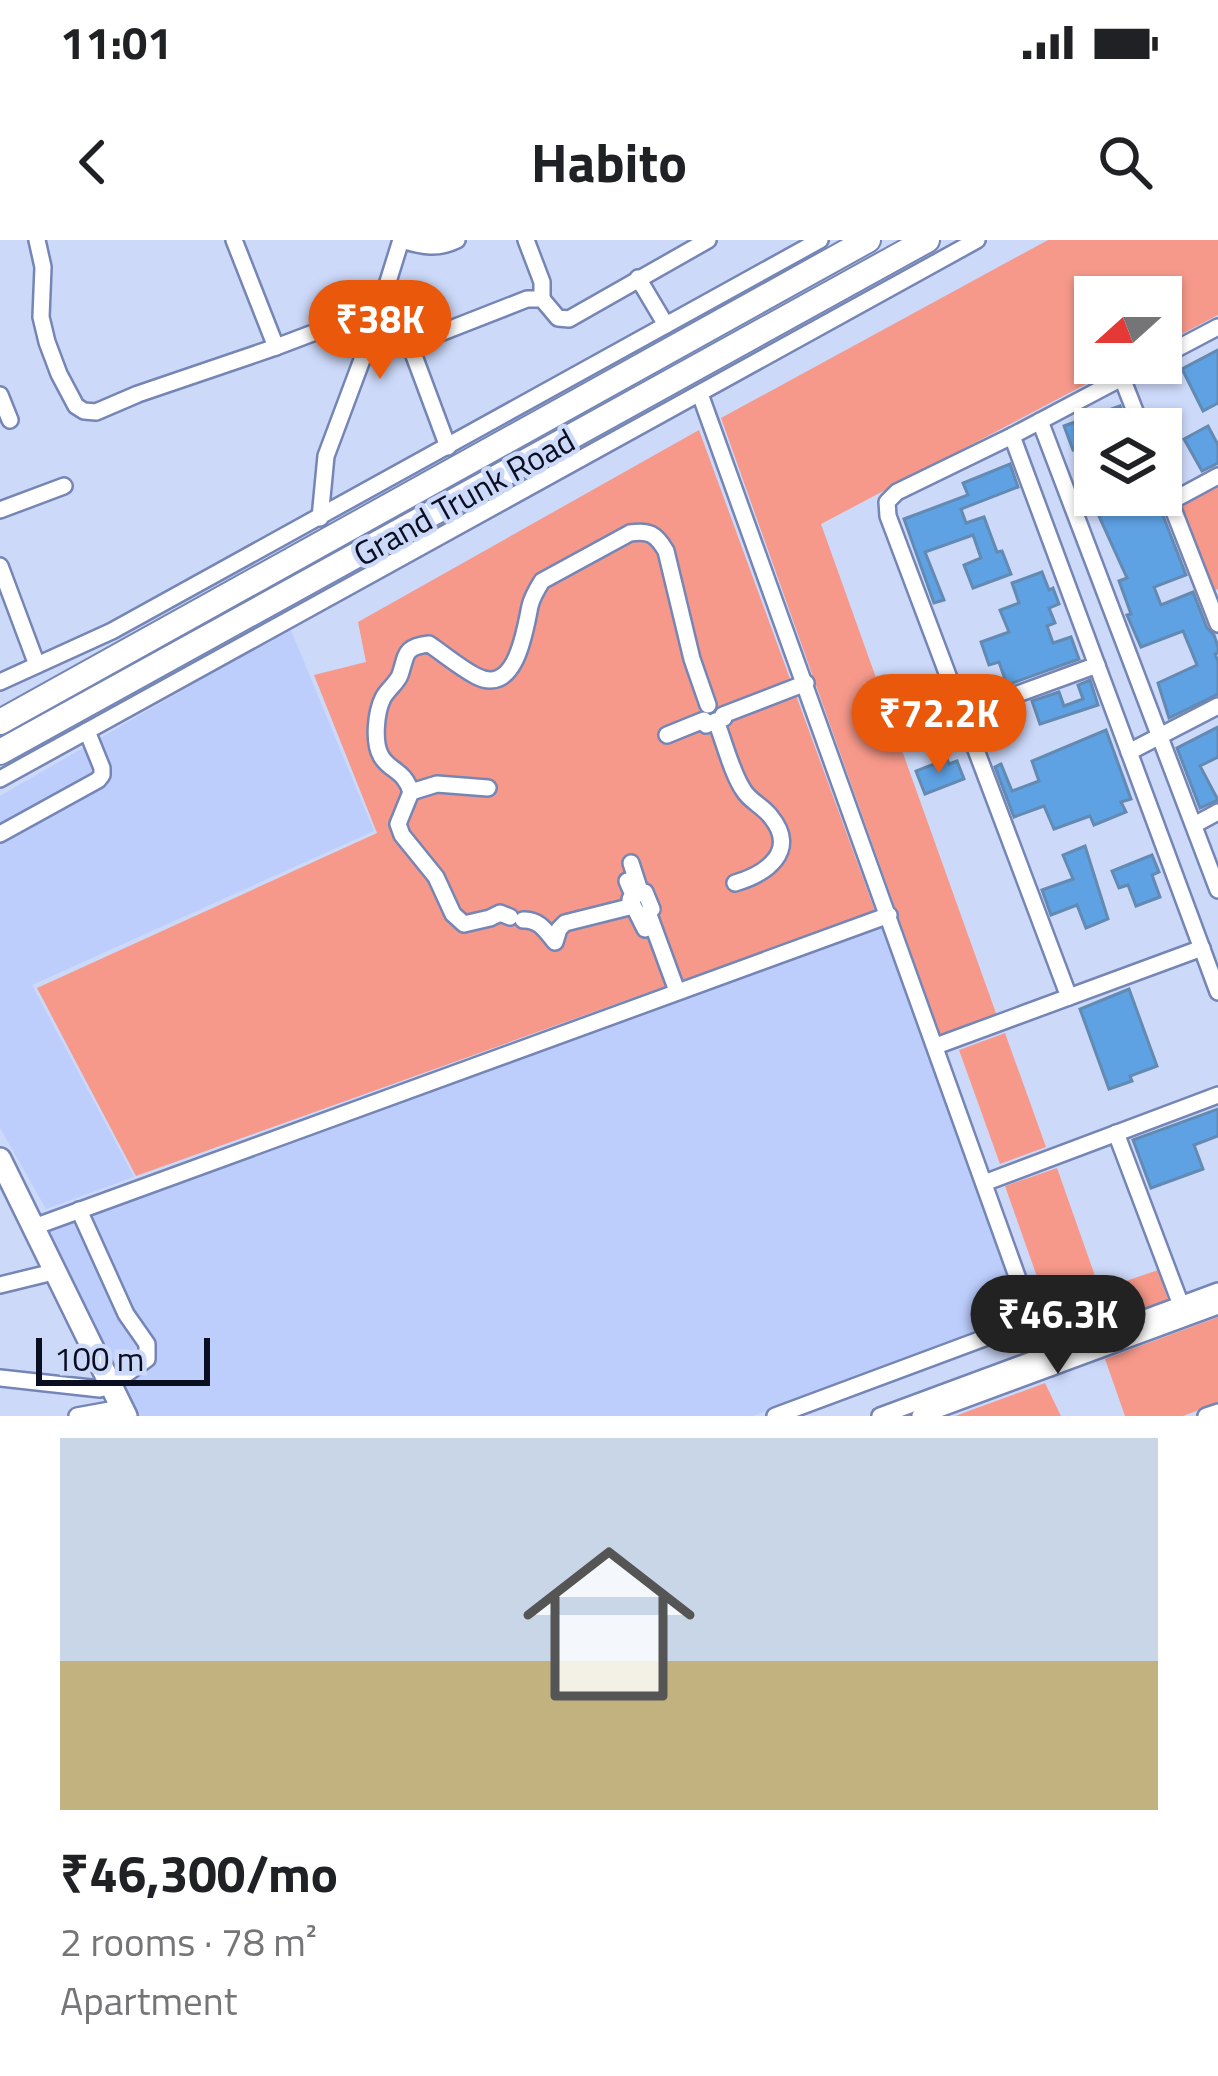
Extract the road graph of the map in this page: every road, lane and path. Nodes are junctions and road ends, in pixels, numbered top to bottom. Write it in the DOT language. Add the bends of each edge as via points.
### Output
graph roads {
  1 [pos="37,240"];
  2 [pos="234,240"];
  3 [pos="401,240"];
  4 [pos="457,240"];
  5 [pos="526,240"];
  6 [pos="708,240"];
  7 [pos="820,240"];
  8 [pos="868,240"];
  9 [pos="927,240"];
  10 [pos="977,240"];
  11 [pos="787,248"];
  12 [pos="638,278"];
  13 [pos="542,299"];
  14 [pos="380,308"];
  15 [pos="666,325"];
  16 [pos="1218,327"];
  17 [pos="372,333"];
  18 [pos="407,346"];
  19 [pos="1182,346"];
  20 [pos="276,347"];
  21 [pos="1111,384"];
  22 [pos="700,394"];
  23 [pos="0,395"];
  24 [pos="10,420"];
  25 [pos="1040,421"];
  26 [pos="1012,436"];
  27 [pos="448,447"];
  28 [pos="1218,476"];
  29 [pos="64,486"];
  30 [pos="1182,496"];
  31 [pos="0,510"];
  32 [pos="1176,516"];
  33 [pos="320,518"];
  34 [pos="0,566"];
  35 [pos="1214,601"];
  36 [pos="1218,624"];
  37 [pos="37,665"];
  38 [pos="1097,665"];
  39 [pos="804,679"];
  40 [pos="0,682"];
  41 [pos="1218,706"];
  42 [pos="712,713"];
  43 [pos="963,714"];
  44 [pos="0,722"];
  45 [pos="87,730"];
  46 [pos="666,730"];
  47 [pos="1161,736"];
  48 [pos="0,752"];
  49 [pos="1129,752"];
  50 [pos="0,779"];
  51 [pos="488,788"];
  52 [pos="411,792"];
  53 [pos="1218,812"];
  54 [pos="1194,825"];
  55 [pos="0,834"];
  56 [pos="735,883"];
  57 [pos="1218,890"];
  58 [pos="633,906"];
  59 [pos="889,915"];
  60 [pos="1202,948"];
  61 [pos="673,992"];
  62 [pos="1218,992"];
  63 [pos="1070,997"];
  64 [pos="936,1046"];
  65 [pos="1218,1095"];
  66 [pos="1116,1133"];
  67 [pos="0,1160"];
  68 [pos="984,1183"];
  69 [pos="0,1184"];
  70 [pos="79,1210"];
  71 [pos="34,1227"];
  72 [pos="45,1274"];
  73 [pos="0,1285"];
  74 [pos="1218,1291"];
  75 [pos="1181,1305"];
  76 [pos="1218,1306"];
  77 [pos="1034,1320"];
  78 [pos="1048,1361"];
  79 [pos="0,1378"];
  80 [pos="113,1403"];
  81 [pos="1218,1412"];
  82 [pos="77,1416"];
  83 [pos="776,1416"];
  84 [pos="880,1416"];
  85 [pos="920,1416"];
  86 [pos="1206,1416"];
  1 -- 20 [label="street" via="47,342 84,411"];
  2 -- 20 [label="street"];
  3 -- 4 [label="street" via="428,248"];
  3 -- 14 [label="street"];
  5 -- 13 [label="street"];
  6 -- 12 [label="street"];
  7 -- 11 [label="street"];
  8 -- 44 [label="highway, Grand Trunk Road"];
  9 -- 48 [label="highway, Grand Trunk Road"];
  10 -- 22 [label="street"];
  11 -- 15 [label="street"];
  12 -- 13 [label="street" via="569,319"];
  12 -- 15 [label="street"];
  13 -- 18 [label="street"];
  14 -- 17 [label="street"];
  14 -- 20 [label="street"];
  15 -- 27 [label="street"];
  16 -- 19 [label="street"];
  17 -- 18 [label="street"];
  17 -- 33 [label="street" via="326,456"];
  18 -- 27 [label="street"];
  21 -- 25 [label="street"];
  22 -- 39 [label="street"];
  22 -- 45 [label="street"];
  23 -- 24 [label="street"];
  25 -- 26 [label="street"];
  25 -- 47 [label="street"];
  26 -- 38 [label="street"];
  26 -- 43 [label="street" via="887,502"];
  27 -- 33 [label="street"];
  28 -- 30 [label="street"];
  29 -- 31 [label="street"];
  32 -- 35 [label="street"];
  33 -- 37 [label="street"];
  34 -- 37 [label="street"];
  35 -- 36 [label="street"];
  37 -- 40 [label="street"];
  38 -- 43 [label="street"];
  38 -- 49 [label="street"];
  39 -- 42 [label="street" via="724,718"];
  39 -- 59 [label="street"];
  41 -- 47 [label="street"];
  42 -- 46 [label="street" via="706,725"];
  42 -- 52 [label="street" via="666,550 658,537 630,533 542,581 518,655 496,679 480,679 429,644 401,660 377,735 381,756"];
  42 -- 56 [label="street" via="745,793 775,821 782,840 766,870"];
  43 -- 63 [label="street"];
  45 -- 50 [label="street"];
  45 -- 55 [label="street" via="102,768 98,780"];
  47 -- 49 [label="street"];
  47 -- 54 [label="street"];
  49 -- 60 [label="street"];
  51 -- 52 [label="street" via="437,784"];
  52 -- 58 [label="street" via="401,835 464,924 500,913 512,923 532,920 554,942 565,923"];
  53 -- 54 [label="street"];
  54 -- 57 [label="street"];
  58 -- 61 [label="street"];
  58 -- 61 [label="street" via="626,865 646,892"];
  59 -- 61 [label="street"];
  59 -- 64 [label="street"];
  60 -- 62 [label="street"];
  60 -- 63 [label="street"];
  61 -- 70 [label="street"];
  63 -- 64 [label="street"];
  64 -- 68 [label="street"];
  65 -- 66 [label="street"];
  66 -- 68 [label="street"];
  66 -- 75 [label="street"];
  67 -- 71 [label="main road"];
  68 -- 77 [label="street"];
  69 -- 72 [label="main road"];
  70 -- 71 [label="street"];
  70 -- 80 [label="street" via="149,1352"];
  71 -- 80 [label="main road"];
  72 -- 73 [label="street"];
  72 -- 80 [label="main road"];
  74 -- 75 [label="street"];
  75 -- 78 [label="street"];
  76 -- 78 [label="street"];
  77 -- 78 [label="street"];
  77 -- 83 [label="street"];
  78 -- 84 [label="street"];
  78 -- 85 [label="street"];
  79 -- 80 [label="street"];
  80 -- 82 [label="street"];
  81 -- 86 [label="street"];
}
